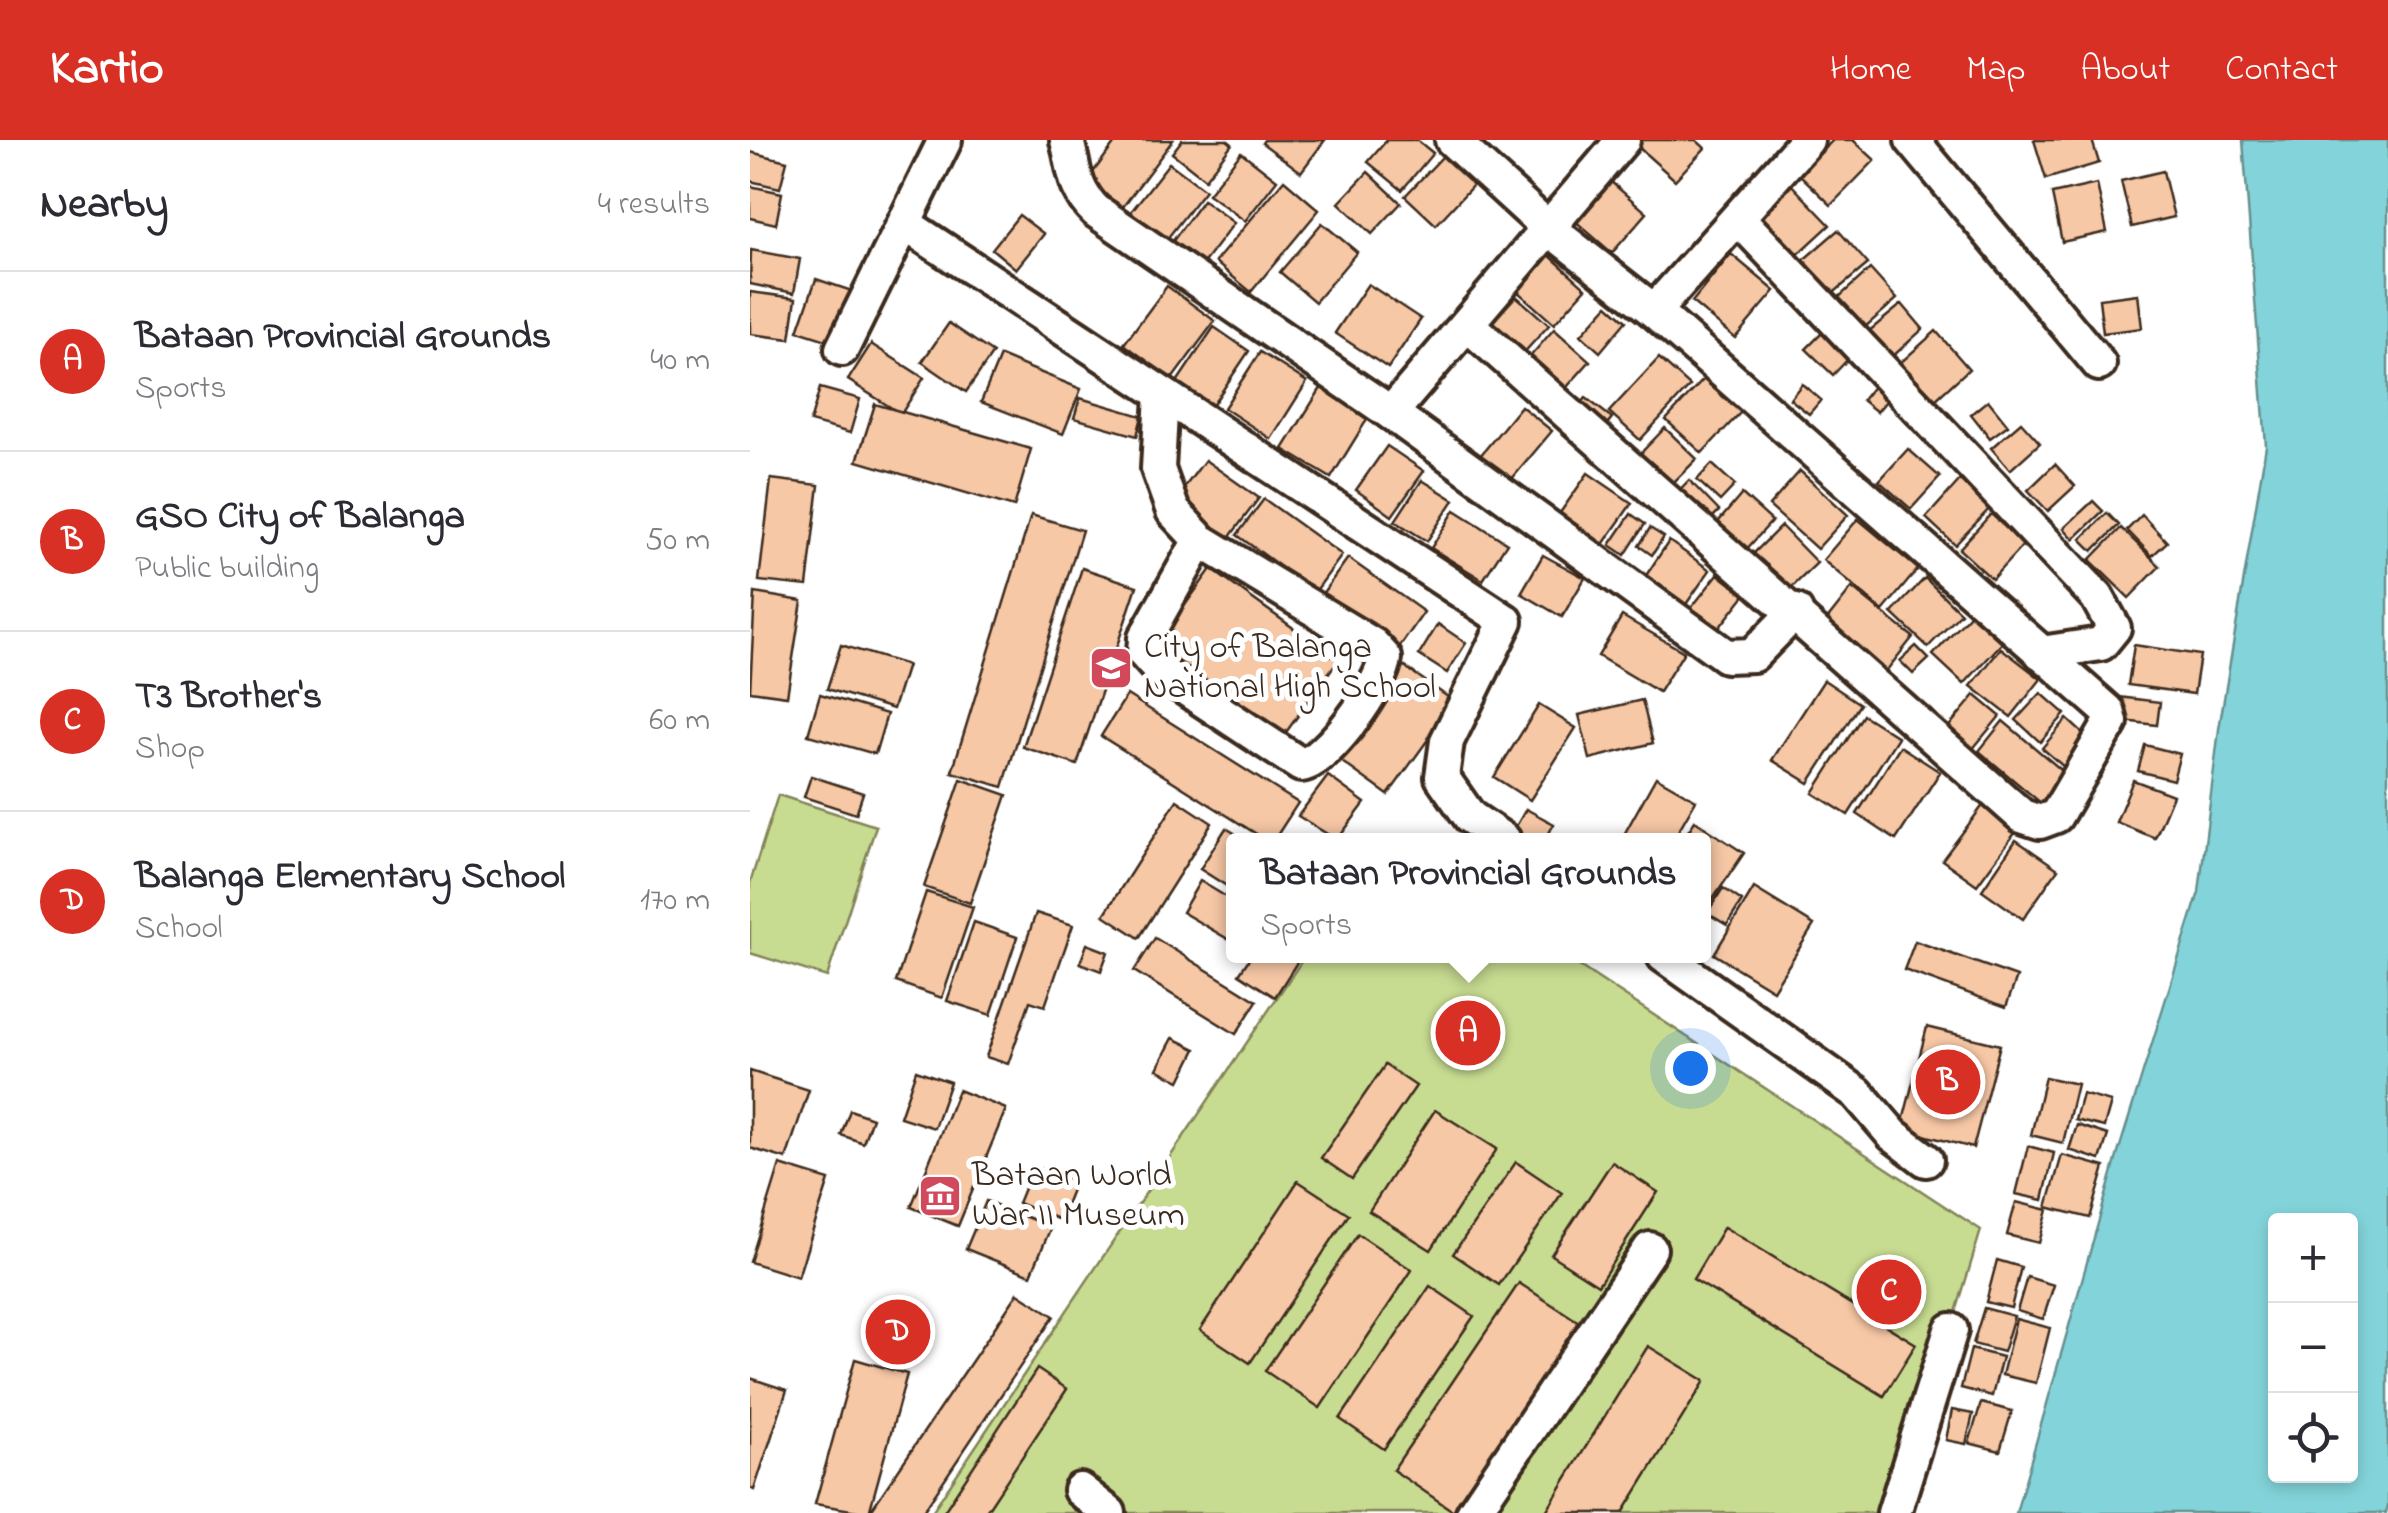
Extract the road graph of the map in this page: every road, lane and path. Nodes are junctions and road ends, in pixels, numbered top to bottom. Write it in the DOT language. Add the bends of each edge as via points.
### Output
graph roads {
  1 [pos="946,140"];
  2 [pos="1067,140"];
  3 [pos="1452,140"];
  4 [pos="1623,140"];
  5 [pos="1807,140"];
  6 [pos="1912,140"];
  7 [pos="1739,218"];
  8 [pos="905,224"];
  9 [pos="1548,228"];
  10 [pos="1654,311"];
  11 [pos="1467,324"];
  12 [pos="842,348"];
  13 [pos="2100,364"];
  14 [pos="1162,394"];
  15 [pos="1392,413"];
  16 [pos="1200,540"];
  17 [pos="1796,611"];
  18 [pos="2042,652"];
  19 [pos="1494,833"];
  20 [pos="1674,963"];
  21 [pos="1926,1160"];
  22 [pos="1650,1249"];
  23 [pos="1951,1330"];
  24 [pos="1080,1490"];
  25 [pos="1109,1513"];
  26 [pos="1473,1513"];
  27 [pos="1894,1513"];
  1 -- 8 [label="street"];
  2 -- 15 [label="street" via="1073,179 1096,211"];
  3 -- 9 [label="street"];
  4 -- 9 [label="street"];
  5 -- 7 [label="street"];
  6 -- 13 [label="street"];
  7 -- 10 [label="street"];
  7 -- 18 [label="street" via="2097,596 2114,628 2100,644"];
  8 -- 12 [label="street"];
  8 -- 14 [label="street"];
  9 -- 10 [label="street"];
  9 -- 11 [label="street"];
  10 -- 18 [label="street"];
  11 -- 15 [label="street"];
  11 -- 17 [label="street"];
  14 -- 16 [label="street" via="1158,469 1173,511"];
  14 -- 19 [label="street" via="1506,621 1448,740 1442,777 1470,817"];
  15 -- 17 [label="street" via="1726,656 1754,655"];
  16 -- 16 [label="street" via="1145,638 1144,652 1178,683 1301,765 1310,764 1369,694 1384,658 1374,645"];
  17 -- 18 [label="street" via="2022,816 2040,822 2056,816 2111,722 2108,711"];
  20 -- 21 [label="street" via="1857,1093 1893,1135"];
  22 -- 26 [label="street"];
  23 -- 27 [label="street"];
  24 -- 25 [label="street"];
}
